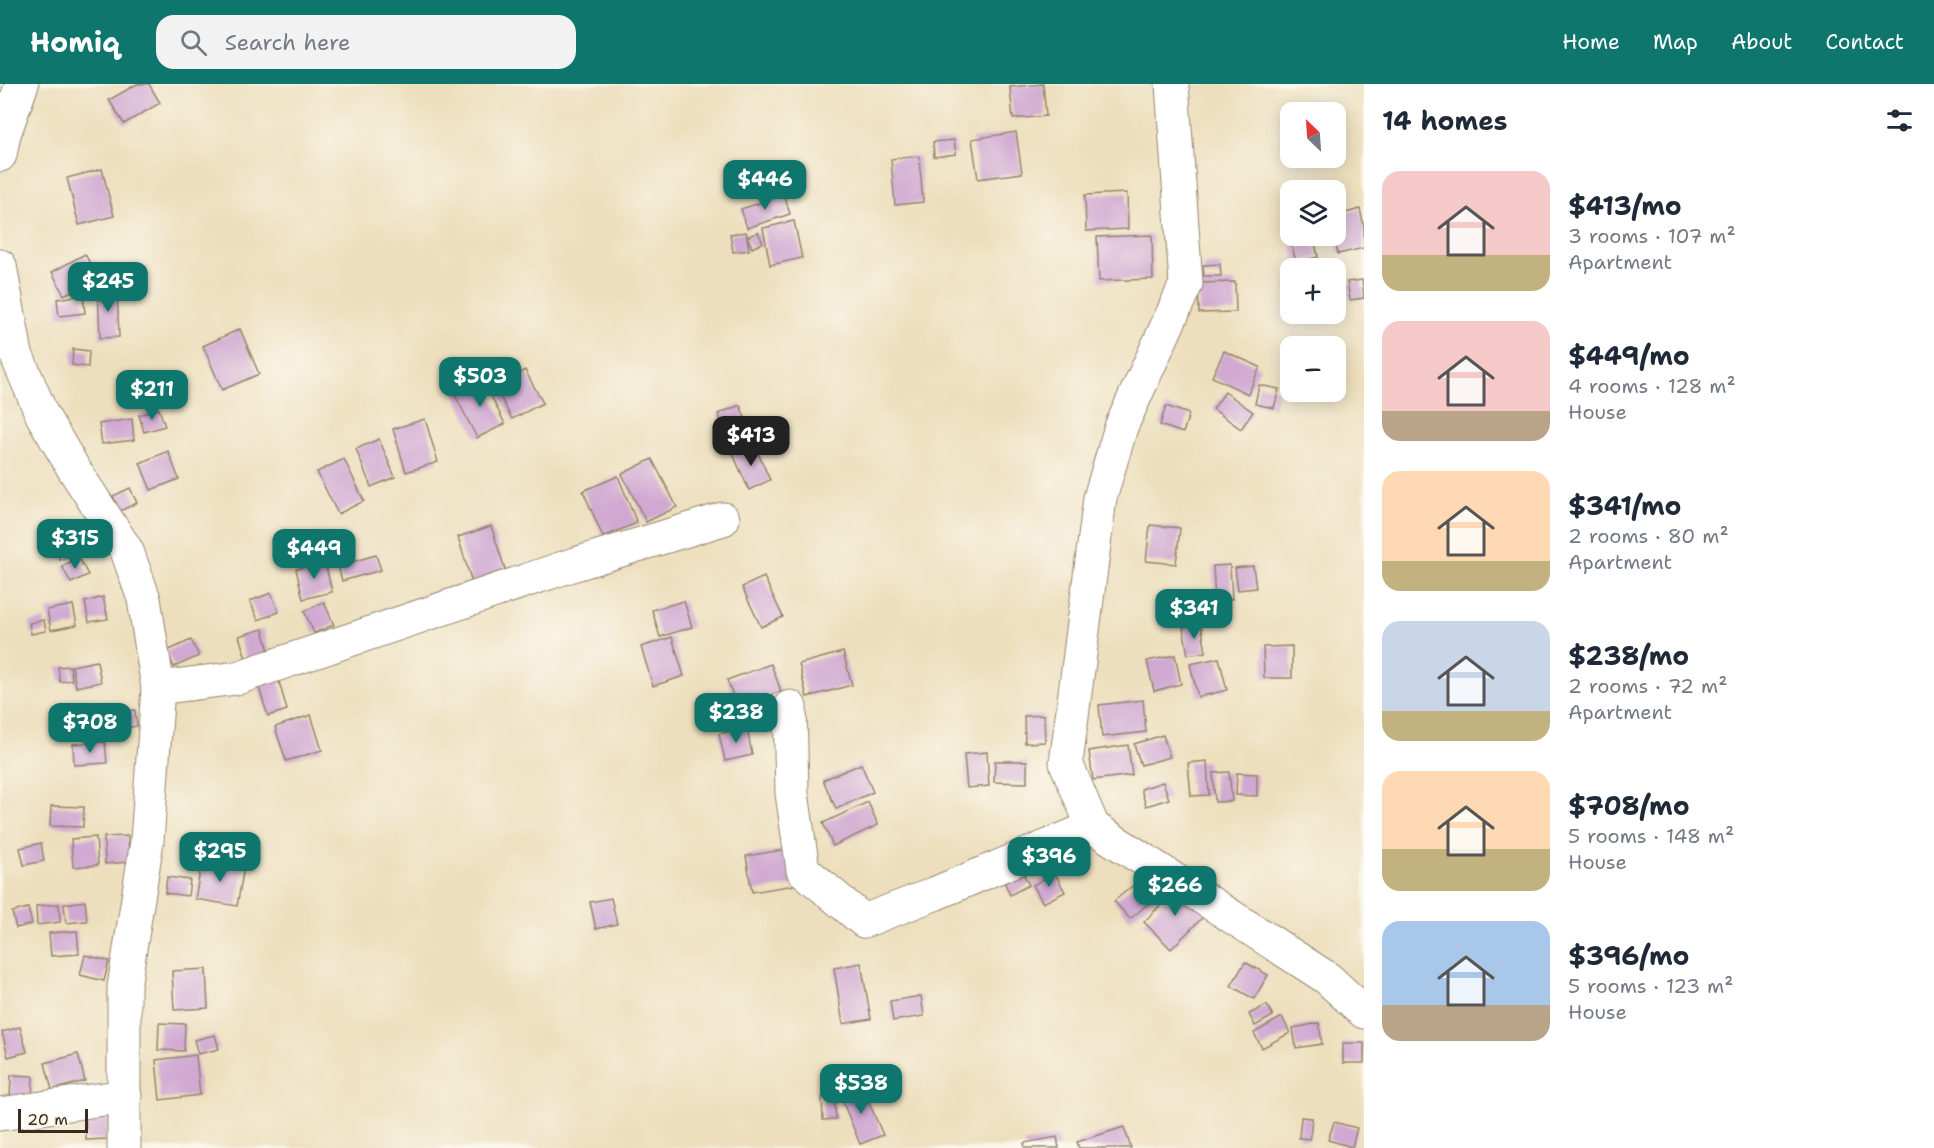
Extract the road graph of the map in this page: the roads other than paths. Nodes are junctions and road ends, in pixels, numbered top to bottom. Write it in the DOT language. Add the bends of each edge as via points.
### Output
graph roads {
  1 [pos="22,84"];
  2 [pos="1172,84"];
  3 [pos="0,155"];
  4 [pos="0,266"];
  5 [pos="723,519"];
  6 [pos="158,688"];
  7 [pos="790,707"];
  8 [pos="1093,828"];
  9 [pos="1364,1012"];
  10 [pos="125,1096"];
  11 [pos="0,1114"];
  12 [pos="124,1148"];
  1 -- 3 [label="street"];
  2 -- 8 [label="street" via="1186,284 1121,427 1100,498 1066,763"];
  4 -- 6 [label="street" via="16,354 42,415 127,551 144,599"];
  5 -- 6 [label="street" via="572,565 237,678"];
  6 -- 10 [label="street" via="147,841 124,987"];
  7 -- 8 [label="street" via="792,794 803,870 864,921"];
  8 -- 9 [label="street" via="1327,978"];
  10 -- 11 [label="street"];
  10 -- 12 [label="street"];
}
